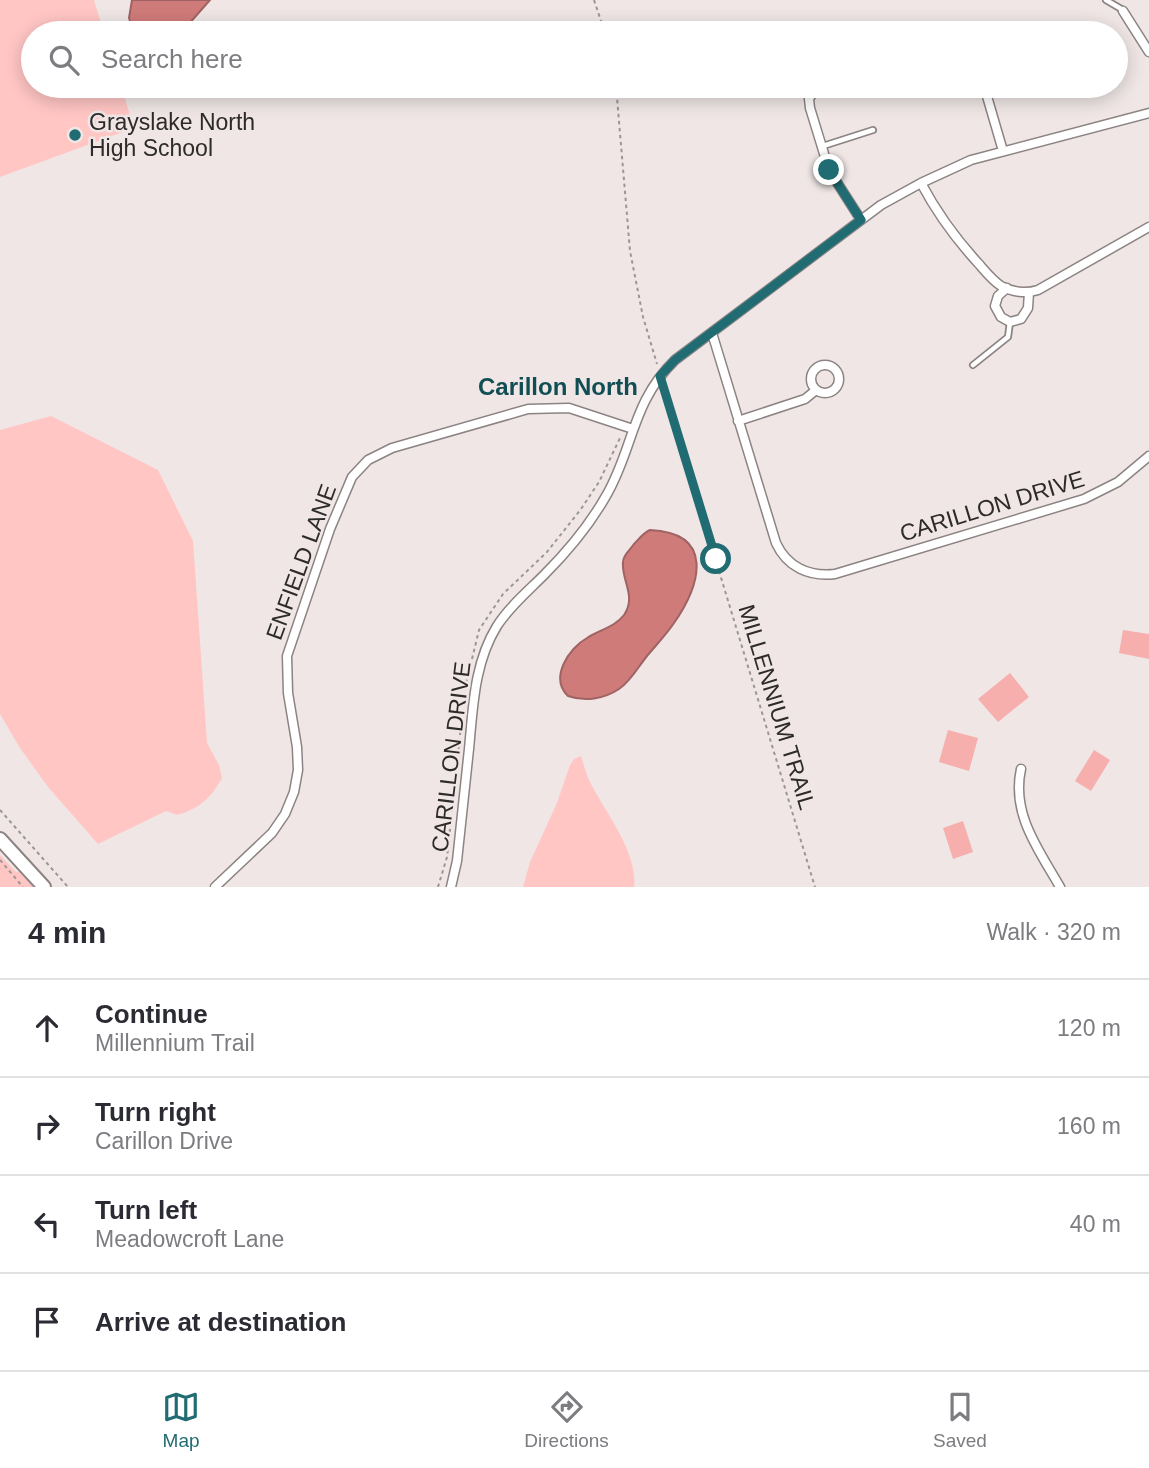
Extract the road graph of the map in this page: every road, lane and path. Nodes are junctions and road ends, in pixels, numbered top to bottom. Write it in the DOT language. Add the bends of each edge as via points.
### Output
graph roads {
  1 [pos="594,0"];
  2 [pos="1106,0"];
  3 [pos="1124,11"];
  4 [pos="601,21"];
  5 [pos="1149,51"];
  6 [pos="617,98"];
  7 [pos="810,98"];
  8 [pos="988,98"];
  9 [pos="1149,113"];
  10 [pos="873,130"];
  11 [pos="822,146"];
  12 [pos="1003,151"];
  13 [pos="921,183"];
  14 [pos="861,220"];
  15 [pos="1149,227"];
  16 [pos="1007,288"];
  17 [pos="1030,292"];
  18 [pos="1010,321"];
  19 [pos="712,333"];
  20 [pos="973,365"];
  21 [pos="660,376"];
  22 [pos="816,390"];
  23 [pos="738,421"];
  24 [pos="633,429"];
  25 [pos="629,440"];
  26 [pos="1149,456"];
  27 [pos="471,663"];
  28 [pos="468,675"];
  29 [pos="464,699"];
  30 [pos="462,712"];
  31 [pos="1021,769"];
  32 [pos="0,810"];
  33 [pos="0,838"];
  34 [pos="0,860"];
  35 [pos="23,887"];
  36 [pos="44,887"];
  37 [pos="68,887"];
  38 [pos="215,887"];
  39 [pos="438,887"];
  40 [pos="451,887"];
  41 [pos="815,887"];
  42 [pos="1060,887"];
  1 -- 4 [label="path"];
  2 -- 3 [label="lane"];
  3 -- 5 [label="street"];
  6 -- 21 [label="path, MILLENNIUM TRAIL" via="630,251"];
  7 -- 11 [label="street"];
  8 -- 12 [label="street"];
  9 -- 12 [label="street, CARILLON DRIVE"];
  10 -- 11 [label="lane"];
  11 -- 14 [label="street" via="829,170"];
  12 -- 13 [label="street, CARILLON DRIVE"];
  13 -- 14 [label="street, CARILLON DRIVE"];
  13 -- 16 [label="street" via="953,235 993,280"];
  14 -- 19 [label="street, CARILLON DRIVE"];
  15 -- 17 [label="street"];
  16 -- 17 [label="street"];
  16 -- 18 [label="street" via="995,306 1001,317"];
  17 -- 18 [label="street" via="1021,319"];
  18 -- 20 [label="lane" via="1008,337"];
  19 -- 21 [label="street, CARILLON DRIVE"];
  19 -- 23 [label="street, CARILLON DRIVE"];
  21 -- 24 [label="street, CARILLON DRIVE" via="642,403"];
  21 -- 41 [label="path, MILLENNIUM TRAIL"];
  22 -- 23 [label="street" via="805,399"];
  23 -- 26 [label="street, CARILLON DRIVE" via="780,553 798,568 822,576 1084,499 1118,482"];
  24 -- 25 [label="street, CARILLON DRIVE"];
  24 -- 38 [label="street, ENFIELD LANE" via="569,408 528,409 392,449 369,460 352,477 287,656 297,747 294,792 272,833"];
  25 -- 27 [label="path" via="619,438 581,509 547,552 503,594 479,630"];
  25 -- 40 [label="street, CARILLON DRIVE" via="596,515 511,608 488,643 475,695"];
  28 -- 29 [label="path"];
  30 -- 39 [label="path" via="447,857"];
  31 -- 42 [label="street" via="1018,783 1025,824"];
  32 -- 37 [label="path"];
  33 -- 36 [label="main road"];
  34 -- 35 [label="path"];
}
